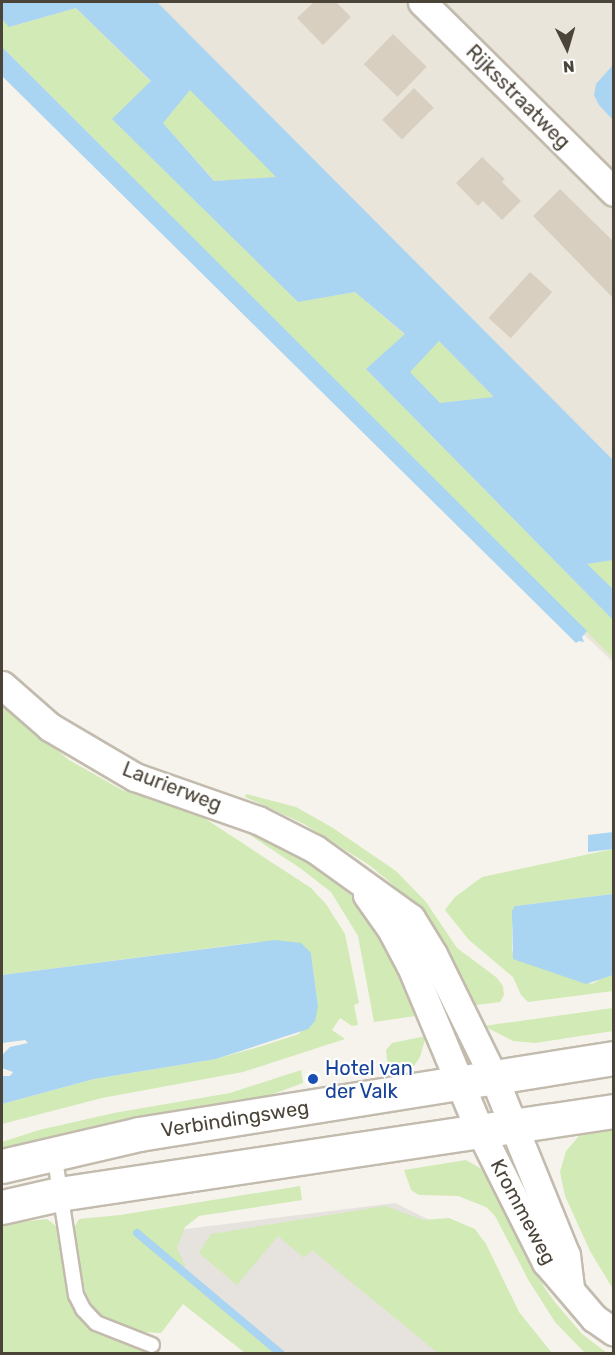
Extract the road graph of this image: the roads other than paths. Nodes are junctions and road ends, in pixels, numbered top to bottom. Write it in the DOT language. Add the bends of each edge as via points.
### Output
graph roads {
  1 [pos="422,2"];
  2 [pos="614,192"];
  3 [pos="2,685"];
  4 [pos="352,874"];
  5 [pos="614,1058"];
  6 [pos="494,1077"];
  7 [pos="460,1083"];
  8 [pos="614,1111"];
  9 [pos="515,1126"];
  10 [pos="480,1131"];
  11 [pos="54,1153"];
  12 [pos="2,1166"];
  13 [pos="59,1194"];
  14 [pos="2,1207"];
  15 [pos="570,1289"];
  16 [pos="614,1332"];
  17 [pos="152,1345"];
  1 -- 2 [label="street, Rijksstraatweg"];
  3 -- 4 [label="street, Laurierweg" via="50,727 135,777 258,820 315,849"];
  4 -- 6 [label="street, Laurierweg" via="411,918"];
  4 -- 7 [label="street, Laurierweg" via="410,964"];
  5 -- 6 [label="street, Verbindingsweg"];
  6 -- 7 [label="street, Verbindingsweg"];
  6 -- 9 [label="street, Krommeweg"];
  7 -- 10 [label="street, Krommeweg"];
  7 -- 11 [label="street, Verbindingsweg" via="139,1134"];
  8 -- 9 [label="street"];
  9 -- 10 [label="street"];
  9 -- 15 [label="street, Krommeweg" via="566,1256"];
  10 -- 13 [label="street"];
  10 -- 15 [label="street, Krommeweg" via="546,1262"];
  11 -- 12 [label="street, Verbindingsweg"];
  11 -- 13 [label="lane"];
  13 -- 14 [label="street"];
  13 -- 17 [label="lane" via="76,1295 83,1309 96,1323"];
  15 -- 16 [label="street, Krommeweg" via="594,1318"];
}
